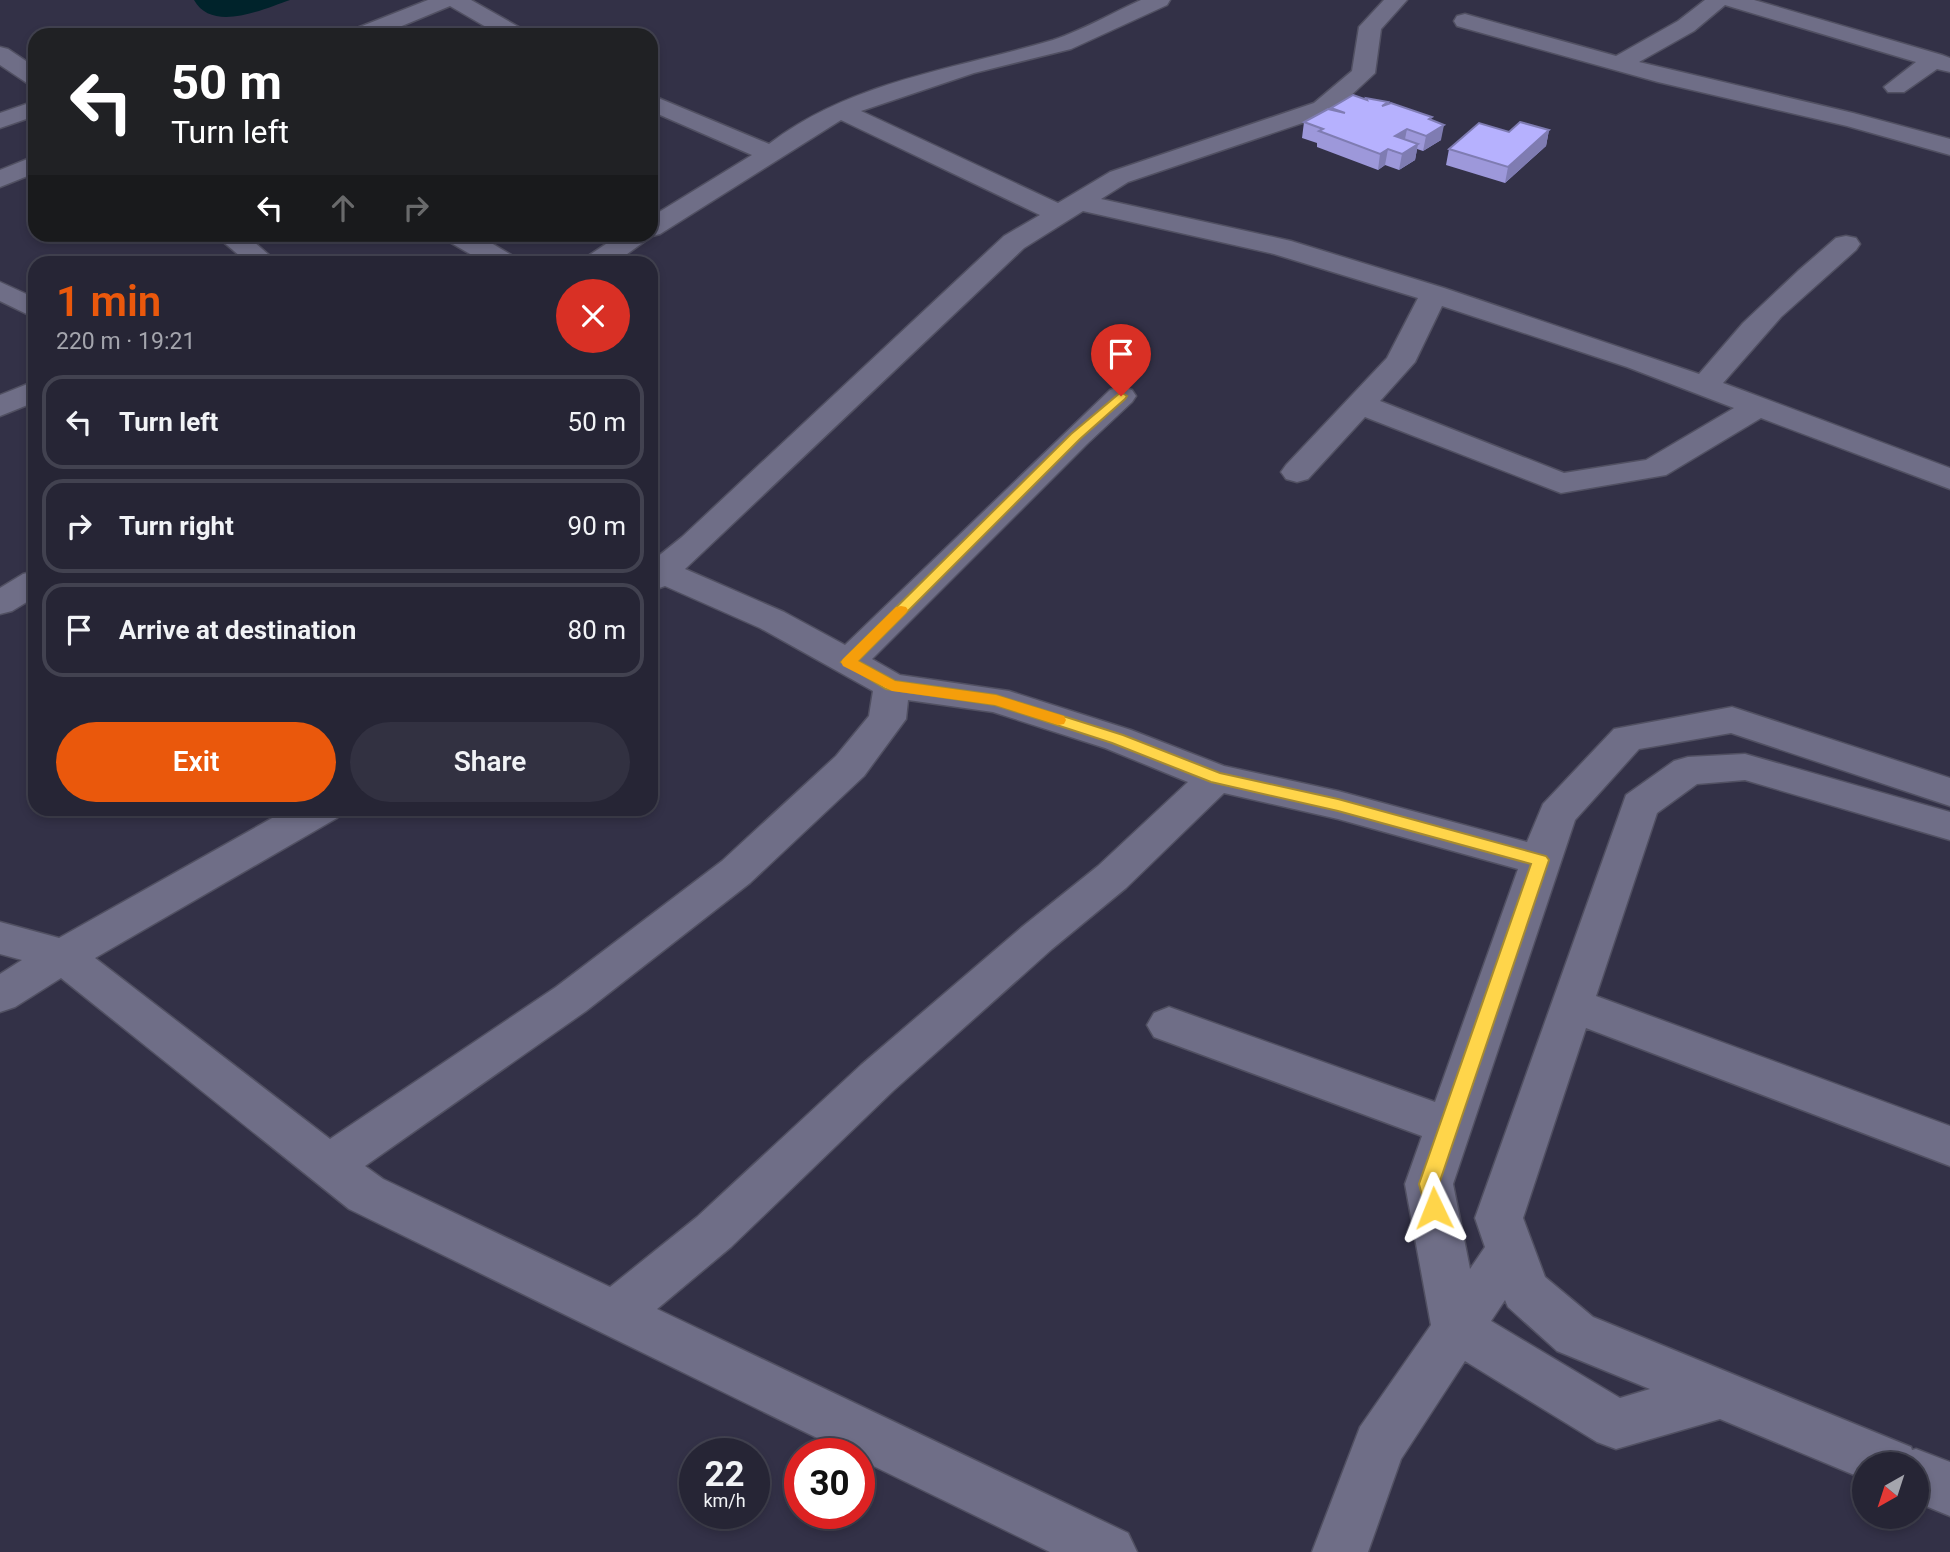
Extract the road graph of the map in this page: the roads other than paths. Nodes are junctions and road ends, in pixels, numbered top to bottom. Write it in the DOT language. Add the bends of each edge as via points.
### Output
graph roads {
  1 [pos="447,0"];
  2 [pos="455,0"];
  3 [pos="1160,0"];
  4 [pos="1396,0"];
  5 [pos="1718,0"];
  6 [pos="1730,0"];
  7 [pos="1465,21"];
  8 [pos="377,28"];
  9 [pos="504,28"];
  10 [pos="5,62"];
  11 [pos="1942,63"];
  12 [pos="1619,64"];
  13 [pos="28,74"];
  14 [pos="1896,87"];
  15 [pos="658,105"];
  16 [pos="840,110"];
  17 [pos="28,111"];
  18 [pos="0,121"];
  19 [pos="1950,147"];
  20 [pos="771,154"];
  21 [pos="28,167"];
  22 [pos="0,179"];
  23 [pos="1068,208"];
  24 [pos="658,224"];
  25 [pos="237,242"];
  26 [pos="469,242"];
  27 [pos="628,242"];
  28 [pos="1846,244"];
  29 [pos="255,256"];
  30 [pos="493,256"];
  31 [pos="607,256"];
  32 [pos="0,290"];
  33 [pos="1434,294"];
  34 [pos="28,305"];
  35 [pos="1705,387"];
  36 [pos="28,393"];
  37 [pos="1121,396"];
  38 [pos="1362,405"];
  39 [pos="0,407"];
  40 [pos="1758,407"];
  41 [pos="1297,472"];
  42 [pos="1950,479"];
  43 [pos="658,574"];
  44 [pos="658,577"];
  45 [pos="28,586"];
  46 [pos="0,603"];
  47 [pos="848,662"];
  48 [pos="892,686"];
  49 [pos="1216,778"];
  50 [pos="1950,792"];
  51 [pos="309,816"];
  52 [pos="1950,826"];
  53 [pos="1540,860"];
  54 [pos="0,938"];
  55 [pos="63,956"];
  56 [pos="0,995"];
  57 [pos="1572,1004"];
  58 [pos="1169,1025"];
  59 [pos="1448,1126"];
  60 [pos="1950,1146"];
  61 [pos="329,1165"];
  62 [pos="1511,1250"];
  63 [pos="614,1314"];
  64 [pos="1457,1328"];
  65 [pos="1721,1394"];
  66 [pos="1861,1452"];
  67 [pos="1929,1480"];
  68 [pos="1950,1489"];
  69 [pos="1108,1552"];
  70 [pos="1340,1552"];
  1 -- 8 [label="street"];
  2 -- 9 [label="street"];
  3 -- 16 [label="street" via="1062,44 966,68"];
  4 -- 23 [label="street" via="1370,27 1363,74 1323,108 1119,177"];
  5 -- 12 [label="street" via="1686,26"];
  6 -- 11 [label="street"];
  7 -- 12 [label="street"];
  10 -- 13 [label="street"];
  11 -- 14 [label="street"];
  12 -- 19 [label="street"];
  15 -- 20 [label="street"];
  16 -- 20 [label="street"];
  16 -- 23 [label="street"];
  17 -- 18 [label="street"];
  20 -- 24 [label="street"];
  21 -- 22 [label="street"];
  23 -- 33 [label="street" via="1281,247"];
  23 -- 43 [label="street" via="1014,242"];
  25 -- 29 [label="street"];
  26 -- 30 [label="street"];
  27 -- 31 [label="street"];
  28 -- 35 [label="street" via="1802,280 1730,352"];
  32 -- 34 [label="street"];
  33 -- 35 [label="street"];
  33 -- 38 [label="street" via="1400,362"];
  35 -- 40 [label="street"];
  36 -- 39 [label="street"];
  37 -- 47 [label="street"];
  38 -- 40 [label="street" via="1561,483 1655,468"];
  38 -- 41 [label="street"];
  40 -- 42 [label="street"];
  44 -- 47 [label="street" via="772,620"];
  45 -- 46 [label="street"];
  47 -- 48 [label="street"];
  48 -- 49 [label="street" via="996,700 1118,739"];
  48 -- 61 [label="street" via="887,719 850,766 736,872 571,999"];
  49 -- 53 [label="street" via="1338,805"];
  49 -- 63 [label="street" via="1112,877 877,1078 714,1232"];
  50 -- 53 [label="street" via="1731,720 1627,738 1557,814"];
  51 -- 55 [label="street"];
  52 -- 57 [label="street" via="1745,767 1688,771 1640,805"];
  53 -- 59 [label="street"];
  54 -- 55 [label="street"];
  55 -- 56 [label="street"];
  55 -- 61 [label="street"];
  57 -- 60 [label="street"];
  57 -- 62 [label="street" via="1499,1219"];
  58 -- 59 [label="street"];
  59 -- 64 [label="street" via="1429,1184"];
  61 -- 63 [label="street" via="366,1194"];
  62 -- 64 [label="street"];
  62 -- 65 [label="street" via="1526,1291 1575,1334"];
  63 -- 69 [label="street"];
  64 -- 65 [label="street" via="1616,1424"];
  64 -- 70 [label="street" via="1380,1444"];
  65 -- 66 [label="street"];
  67 -- 68 [label="street"];
}
